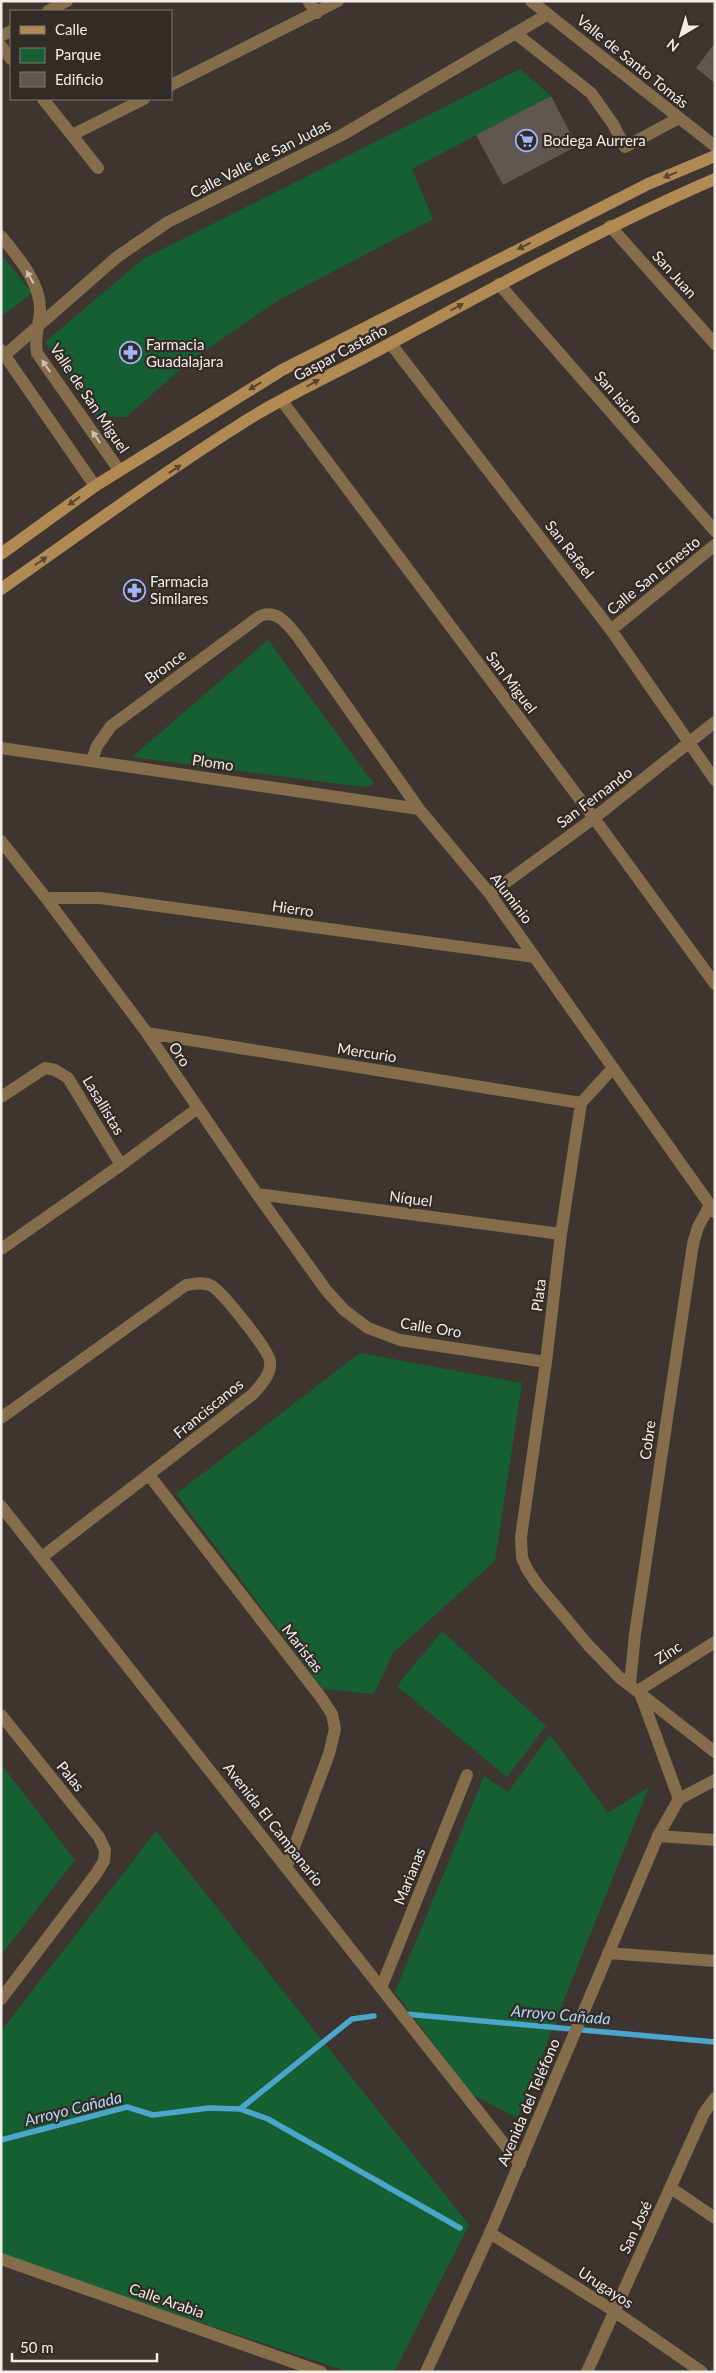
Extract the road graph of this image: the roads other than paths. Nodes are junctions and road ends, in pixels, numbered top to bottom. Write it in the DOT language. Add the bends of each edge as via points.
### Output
graph roads {
  1 [pos="67,1"];
  2 [pos="308,1"];
  3 [pos="338,1"];
  4 [pos="532,1"];
  5 [pos="50,10"];
  6 [pos="317,13"];
  7 [pos="548,14"];
  8 [pos="515,33"];
  9 [pos="1,46"];
  10 [pos="10,58"];
  11 [pos="172,85"];
  12 [pos="44,100"];
  13 [pos="142,100"];
  14 [pos="679,118"];
  15 [pos="72,135"];
  16 [pos="715,146"];
  17 [pos="715,156"];
  18 [pos="98,168"];
  19 [pos="715,179"];
  20 [pos="610,226"];
  21 [pos="1,236"];
  22 [pos="499,284"];
  23 [pos="39,324"];
  24 [pos="391,344"];
  25 [pos="715,344"];
  26 [pos="3,352"];
  27 [pos="282,401"];
  28 [pos="119,470"];
  29 [pos="95,486"];
  30 [pos="715,531"];
  31 [pos="715,545"];
  32 [pos="1,554"];
  33 [pos="1,589"];
  34 [pos="271,614"];
  35 [pos="611,630"];
  36 [pos="715,722"];
  37 [pos="689,745"];
  38 [pos="1,748"];
  39 [pos="92,760"];
  40 [pos="715,780"];
  41 [pos="419,809"];
  42 [pos="594,818"];
  43 [pos="1,841"];
  44 [pos="490,894"];
  45 [pos="46,898"];
  46 [pos="535,957"];
  47 [pos="715,984"];
  48 [pos="147,1033"];
  49 [pos="613,1068"];
  50 [pos="1,1097"];
  51 [pos="581,1103"];
  52 [pos="198,1108"];
  53 [pos="121,1165"];
  54 [pos="257,1194"];
  55 [pos="712,1208"];
  56 [pos="561,1234"];
  57 [pos="1,1249"];
  58 [pos="326,1290"];
  59 [pos="546,1362"];
  60 [pos="1,1418"];
  61 [pos="149,1475"];
  62 [pos="1,1506"];
  63 [pos="521,1537"];
  64 [pos="42,1556"];
  65 [pos="715,1642"];
  66 [pos="635,1687"];
  67 [pos="1,1715"];
  68 [pos="715,1752"];
  69 [pos="468,1775"];
  70 [pos="715,1780"];
  71 [pos="679,1800"];
  72 [pos="658,1836"];
  73 [pos="715,1840"];
  74 [pos="287,1866"];
  75 [pos="608,1953"];
  76 [pos="715,1961"];
  77 [pos="382,1988"];
  78 [pos="1,1999"];
  79 [pos="715,2098"];
  80 [pos="520,2164"];
  81 [pos="671,2188"];
  82 [pos="715,2218"];
  83 [pos="490,2233"];
  84 [pos="1,2259"];
  85 [pos="614,2311"];
  86 [pos="321,2372"];
  87 [pos="426,2372"];
  88 [pos="586,2372"];
  89 [pos="702,2372"];
  1 -- 5 [label="street"];
  2 -- 6 [label="street"];
  3 -- 6 [label="street"];
  4 -- 7 [label="street, Valle de Santo Tomás"];
  6 -- 11 [label="street"];
  7 -- 8 [label="street, Calle Valle de San Judas"];
  7 -- 14 [label="street, Valle de Santo Tomás"];
  8 -- 14 [label="street" via="591,93 625,147"];
  8 -- 23 [label="street, Calle Valle de San Judas" via="342,135 168,222 117,257"];
  9 -- 10 [label="street"];
  12 -- 15 [label="street"];
  13 -- 15 [label="street"];
  14 -- 16 [label="street, Valle de Santo Tomás"];
  15 -- 18 [label="street"];
  17 -- 28 [label="main road, Gaspar Castaño, one-way" via="648,184 282,370"];
  19 -- 20 [label="main road, Gaspar Castaño"];
  20 -- 22 [label="main road, Gaspar Castaño"];
  20 -- 25 [label="street, San Juan"];
  23 -- 21 [label="street, Valle de San Miguel, one-way" via="40,298 35,286"];
  24 -- 22 [label="main road, Gaspar Castaño, one-way"];
  22 -- 30 [label="street, San Isidro"];
  23 -- 26 [label="street, Calle Valle de San Judas"];
  28 -- 23 [label="street, Valle de San Miguel, one-way" via="37,353"];
  27 -- 24 [label="main road, Gaspar Castaño, one-way"];
  24 -- 35 [label="street, San Rafael"];
  26 -- 29 [label="street"];
  33 -- 27 [label="main road, Gaspar Castaño, one-way" via="104,516"];
  27 -- 42 [label="street, San Miguel"];
  28 -- 29 [label="main road, Gaspar Castaño"];
  29 -- 32 [label="main road, Gaspar Castaño, one-way"];
  31 -- 35 [label="street, Calle San Ernesto"];
  34 -- 39 [label="street, Bronce" via="260,616 111,726"];
  34 -- 41 [label="street, Aluminio" via="284,620 298,637"];
  35 -- 37 [label="street, San Rafael"];
  36 -- 37 [label="street, San Fernando"];
  37 -- 40 [label="street, San Rafael"];
  37 -- 42 [label="street, San Fernando"];
  38 -- 39 [label="street, Plomo"];
  39 -- 41 [label="street, Plomo"];
  41 -- 44 [label="street, Aluminio"];
  42 -- 44 [label="street, San Fernando"];
  42 -- 47 [label="street, San Miguel"];
  43 -- 45 [label="street, Oro"];
  44 -- 46 [label="street, Aluminio"];
  45 -- 46 [label="street, Hierro" via="100,898"];
  45 -- 48 [label="street, Oro"];
  46 -- 49 [label="street, Aluminio"];
  48 -- 51 [label="street, Mercurio"];
  48 -- 52 [label="street, Oro"];
  49 -- 51 [label="street"];
  49 -- 55 [label="street, Aluminio"];
  50 -- 53 [label="street, Lasallistas" via="45,1068 55,1070 68,1078"];
  51 -- 56 [label="street, Plata"];
  52 -- 53 [label="street"];
  52 -- 54 [label="street, Oro"];
  53 -- 57 [label="street"];
  54 -- 56 [label="street, Níquel"];
  54 -- 58 [label="street, Oro"];
  55 -- 66 [label="street, Cobre" via="698,1227 693,1244 634,1634"];
  56 -- 59 [label="street, Plata"];
  58 -- 59 [label="street, Calle Oro" via="344,1310 368,1328 388,1336"];
  59 -- 63 [label="street, Plata"];
  60 -- 61 [label="street, Franciscanos" via="171,1294 186,1285 210,1285 224,1296 264,1349 270,1361 269,1372 253,1394"];
  61 -- 64 [label="street, Franciscanos"];
  61 -- 74 [label="street, Maristas" via="332,1714 336,1728 329,1754"];
  62 -- 64 [label="street, Avenida El Campanario"];
  63 -- 66 [label="street, Cobre" via="522,1558 537,1584 589,1646"];
  64 -- 74 [label="street, Avenida El Campanario"];
  65 -- 66 [label="street, Zinc"];
  66 -- 68 [label="street, Cobre"];
  66 -- 71 [label="street, Cobre"];
  67 -- 78 [label="street, Palas" via="106,1850 104,1861 83,1894"];
  69 -- 77 [label="street, Marianas"];
  70 -- 71 [label="street"];
  71 -- 72 [label="street, Avenida del Teléfono"];
  72 -- 73 [label="street"];
  72 -- 75 [label="street, Avenida del Teléfono"];
  74 -- 77 [label="street, Avenida El Campanario"];
  75 -- 76 [label="street"];
  75 -- 80 [label="street, Avenida del Teléfono"];
  77 -- 80 [label="street, Avenida El Campanario"];
  79 -- 81 [label="street, San José" via="704,2113"];
  80 -- 83 [label="street, Avenida del Teléfono"];
  81 -- 82 [label="street"];
  81 -- 85 [label="street, San José"];
  83 -- 85 [label="street, Urugayos"];
  83 -- 87 [label="street, Avenida del Teléfono"];
  84 -- 86 [label="street, Calle Arabia"];
  85 -- 88 [label="street, San José"];
  85 -- 89 [label="street, Urugayos"];
}
